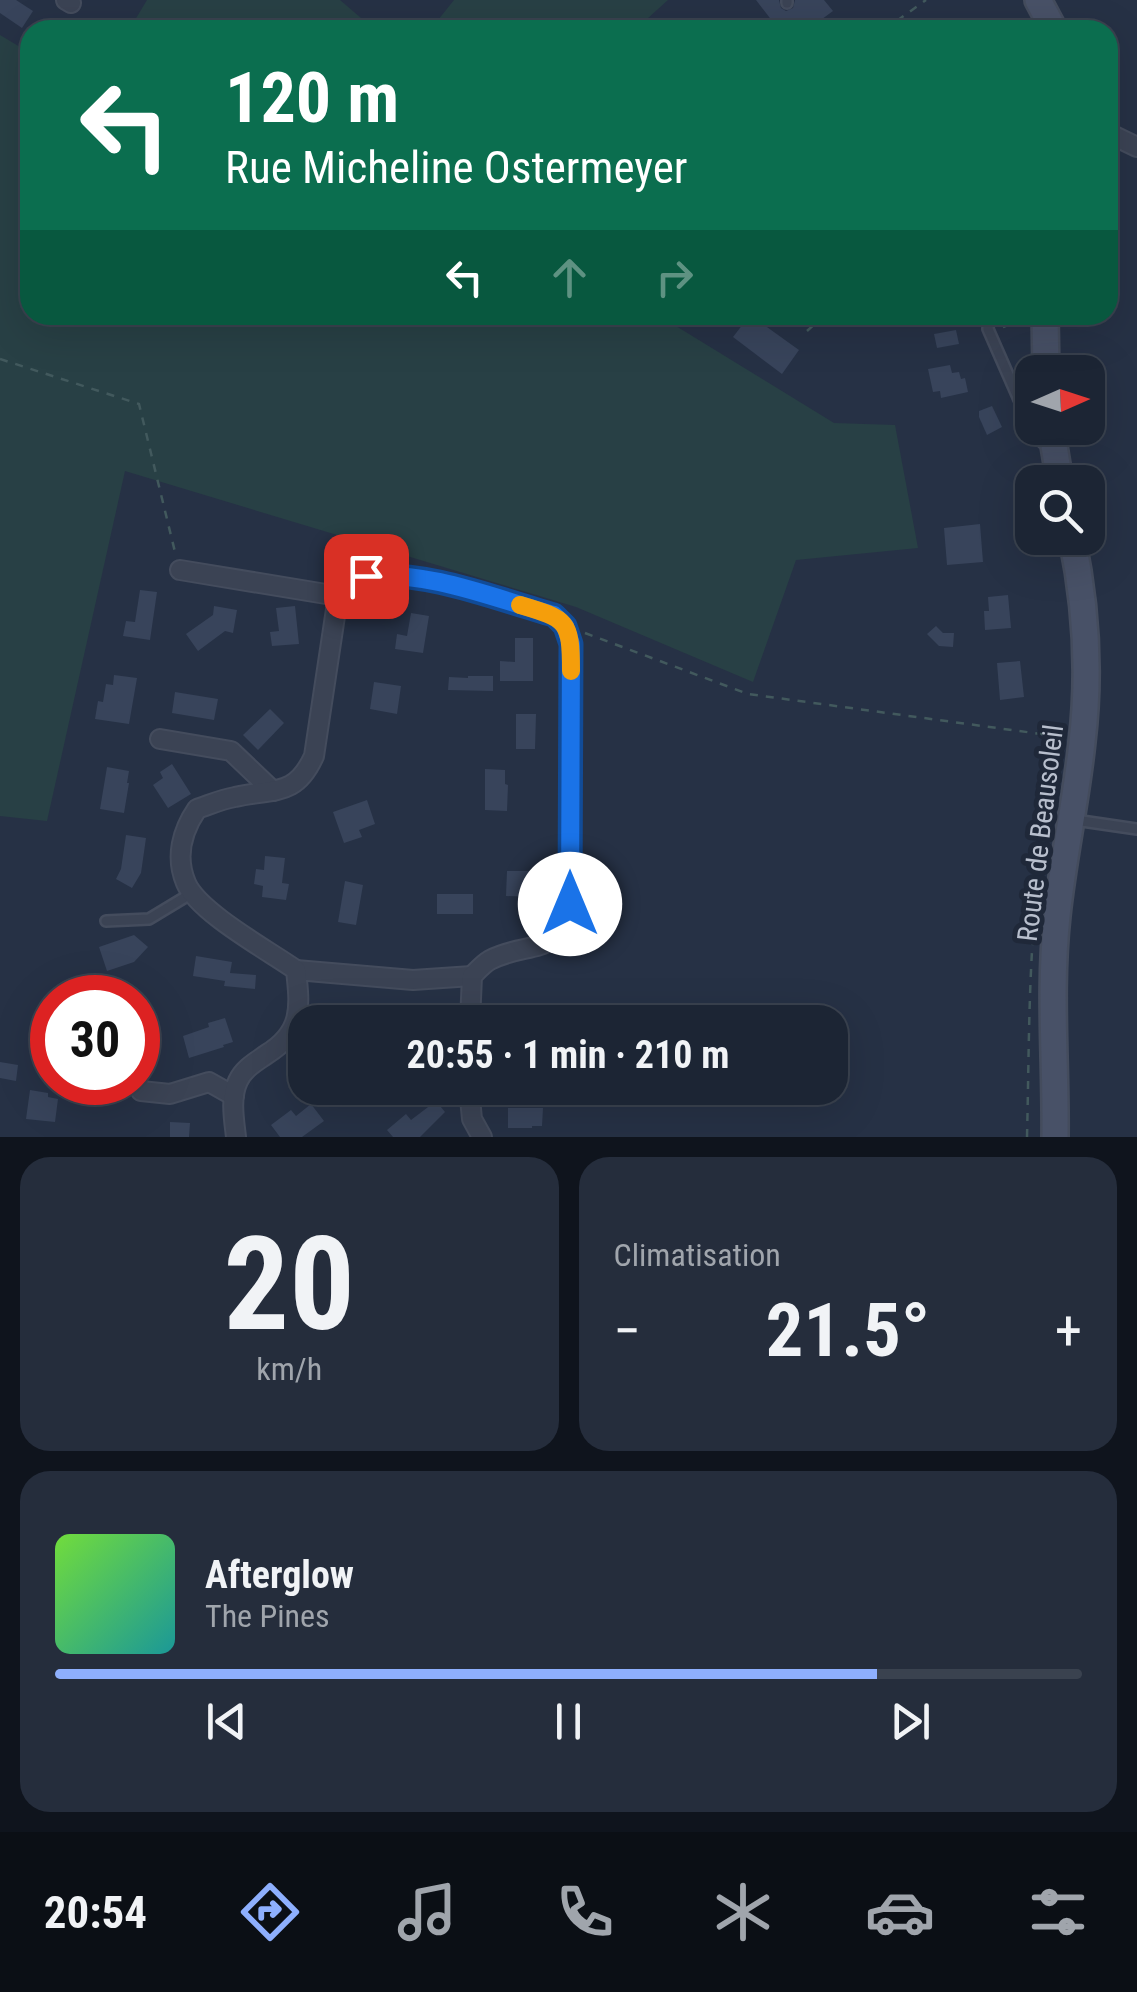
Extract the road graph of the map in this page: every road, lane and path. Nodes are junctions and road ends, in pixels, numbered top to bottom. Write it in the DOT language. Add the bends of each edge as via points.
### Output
graph roads {
  1 [pos="926,0"];
  2 [pos="898,20"];
  3 [pos="817,325"];
  4 [pos="988,325"];
  5 [pos="1045,325"];
  6 [pos="808,331"];
  7 [pos="1046,355"];
  8 [pos="0,359"];
  9 [pos="1015,391"];
  10 [pos="1075,555"];
  11 [pos="180,570"];
  12 [pos="338,596"];
  13 [pos="565,626"];
  14 [pos="1065,738"];
  15 [pos="160,739"];
  16 [pos="273,791"];
  17 [pos="1072,819"];
  18 [pos="1137,829"];
  19 [pos="193,893"];
  20 [pos="106,921"];
  21 [pos="296,970"];
  22 [pos="472,976"];
  23 [pos="471,1005"];
  24 [pos="160,1093"];
  25 [pos="234,1096"];
  26 [pos="471,1105"];
  27 [pos="236,1137"];
  28 [pos="482,1137"];
  29 [pos="1055,1137"];
  1 -- 2 [label="path"];
  3 -- 6 [label="path"];
  4 -- 9 [label="lane"];
  5 -- 7 [label="main road"];
  8 -- 11 [label="path" via="139,404"];
  10 -- 17 [label="main road, Route de Beausoleil" via="1086,686"];
  11 -- 12 [label="street"];
  12 -- 13 [label="street" via="366,576 420,577 554,615"];
  12 -- 16 [label="street" via="314,756 296,784"];
  13 -- 14 [label="path" via="748,694"];
  13 -- 22 [label="street" via="571,644 566,921 545,944 489,961"];
  15 -- 16 [label="street" via="231,751"];
  16 -- 19 [label="street" via="197,809 180,851"];
  17 -- 18 [label="lane"];
  17 -- 29 [label="main road, Route de Beausoleil" via="1054,955"];
  19 -- 20 [label="lane" via="149,919"];
  19 -- 21 [label="street"];
  21 -- 22 [label="street" via="414,980"];
  21 -- 25 [label="street" via="296,1025 282,1045 249,1066"];
  22 -- 23 [label="street"];
  24 -- 25 [label="street" via="209,1082"];
  25 -- 27 [label="street"];
  26 -- 28 [label="street"];
}
